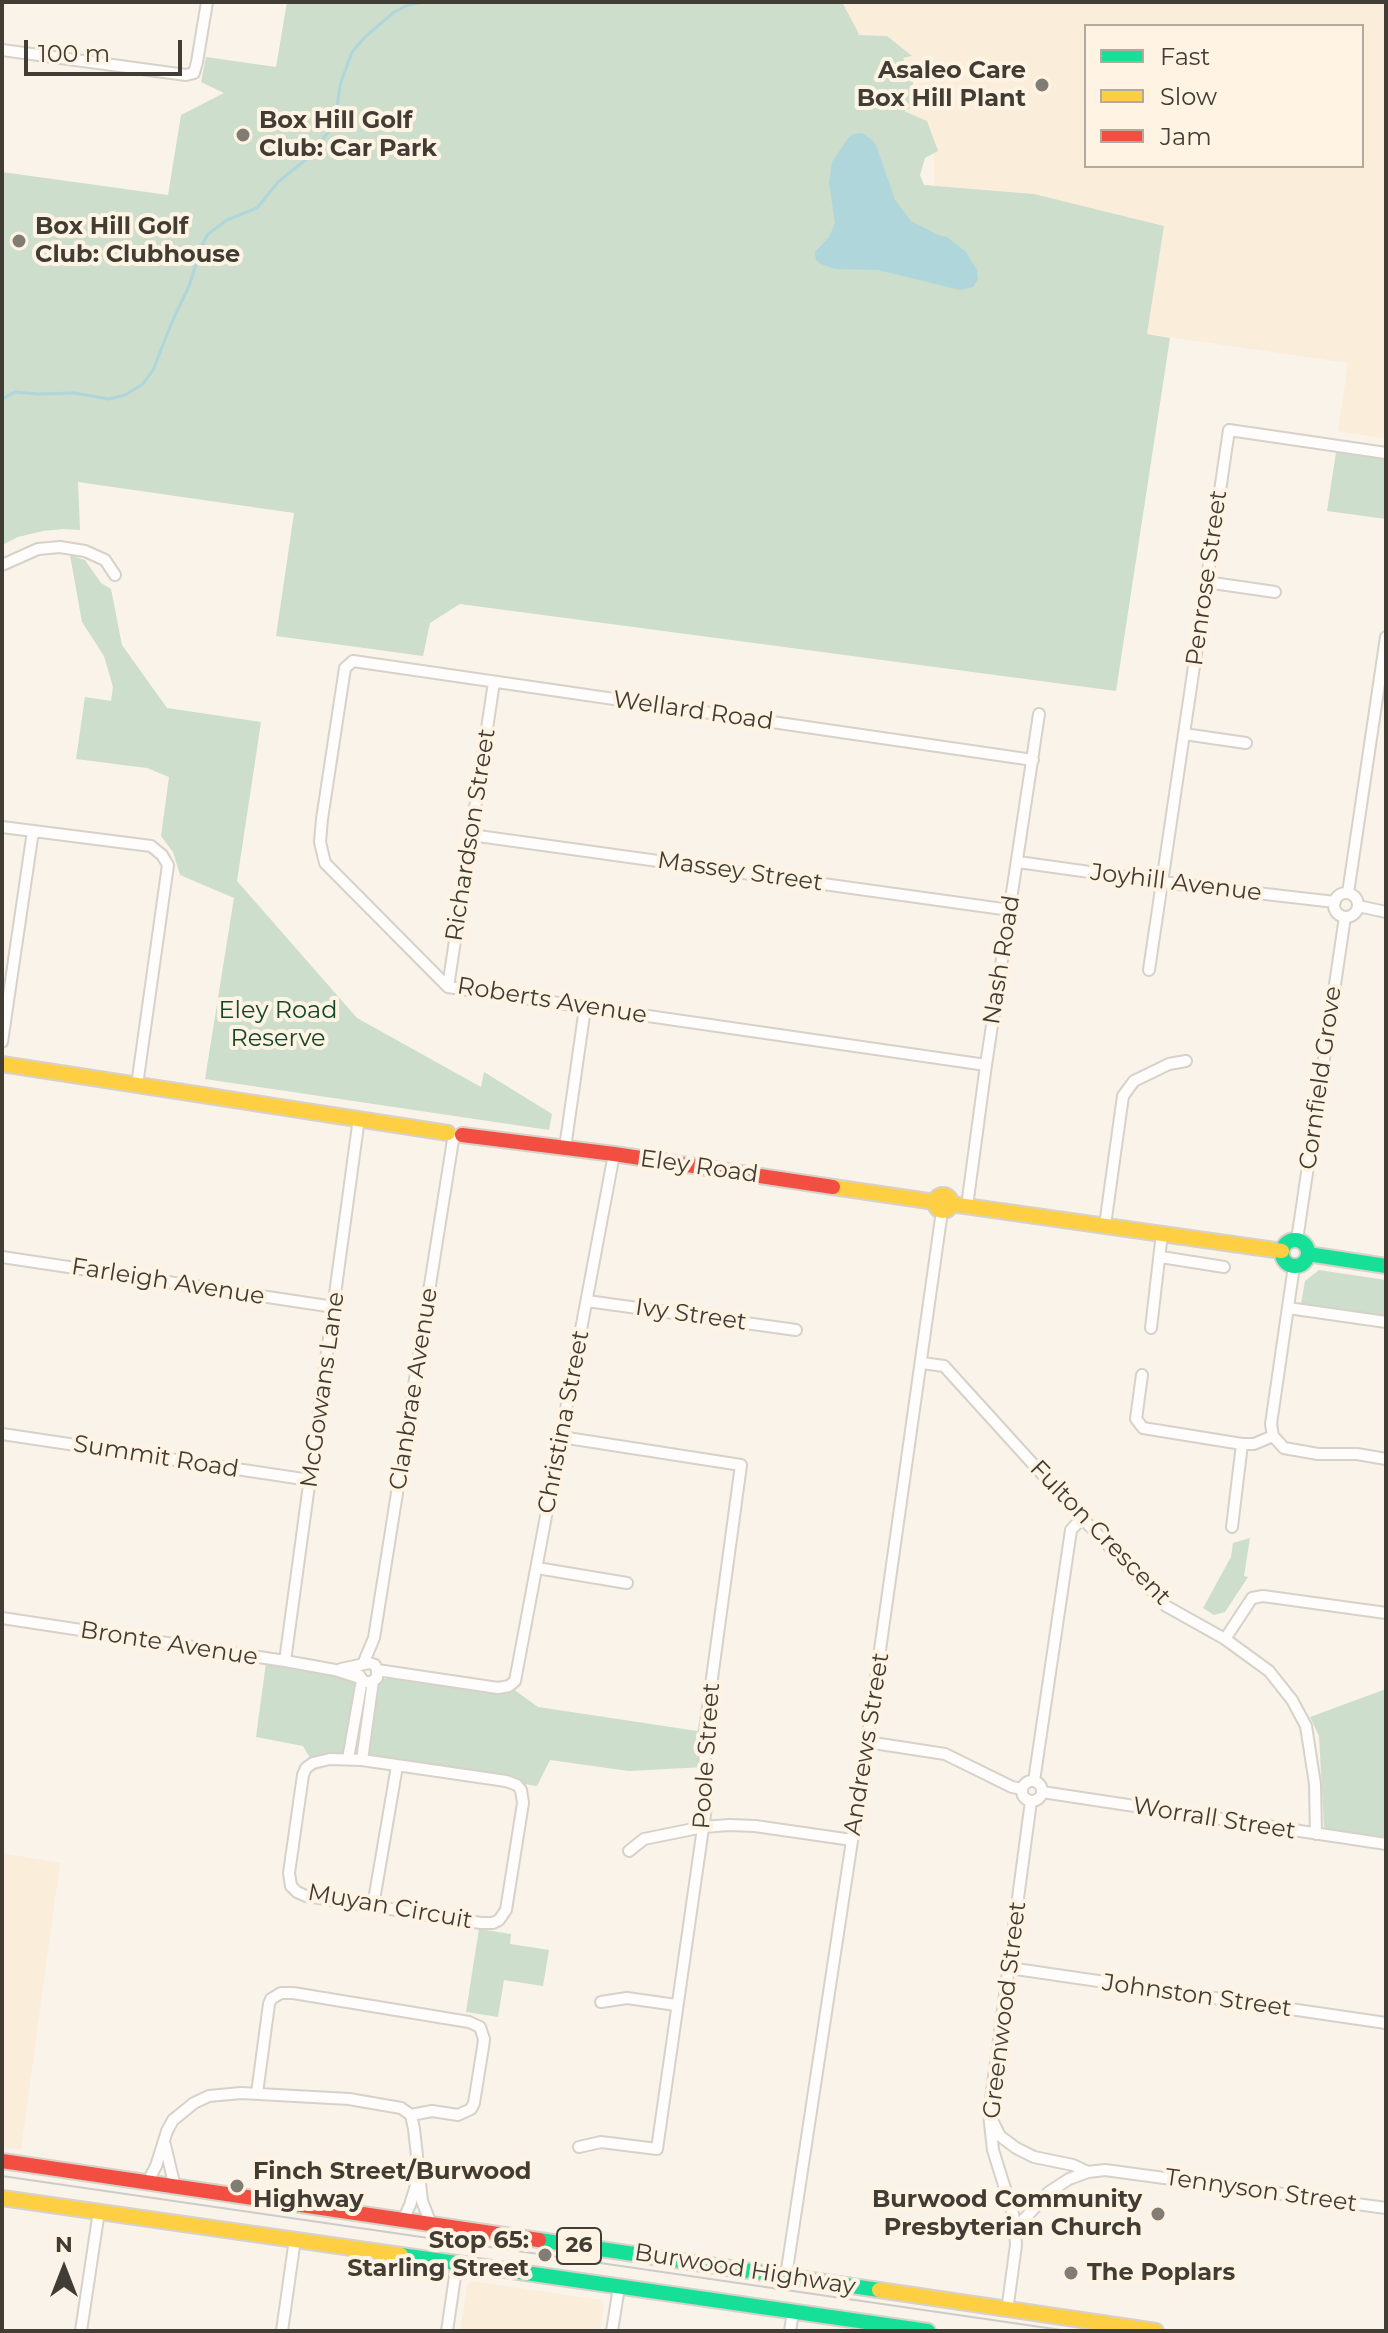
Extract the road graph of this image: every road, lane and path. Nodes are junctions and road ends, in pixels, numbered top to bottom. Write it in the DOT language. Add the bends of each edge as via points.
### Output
graph roads {
  1 [pos="207,2"];
  2 [pos="2,50"];
  3 [pos="1386,453"];
  4 [pos="2,565"];
  5 [pos="115,575"];
  6 [pos="1206,582"];
  7 [pos="1275,592"];
  8 [pos="1386,637"];
  9 [pos="353,661"];
  10 [pos="494,682"];
  11 [pos="1039,714"];
  12 [pos="1184,734"];
  13 [pos="1246,743"];
  14 [pos="1033,760"];
  15 [pos="2,827"];
  16 [pos="33,831"];
  17 [pos="471,835"];
  18 [pos="1018,862"];
  19 [pos="1161,882"];
  20 [pos="1348,893"];
  21 [pos="1335,902"];
  22 [pos="1358,906"];
  23 [pos="1010,910"];
  24 [pos="1386,912"];
  25 [pos="1345,917"];
  26 [pos="1149,970"];
  27 [pos="448,987"];
  28 [pos="585,1008"];
  29 [pos="2,1042"];
  30 [pos="1186,1061"];
  31 [pos="2,1064"];
  32 [pos="986,1065"];
  33 [pos="137,1085"];
  34 [pos="359,1118"];
  35 [pos="454,1136"];
  36 [pos="565,1148"];
  37 [pos="614,1154"];
  38 [pos="943,1205"];
  39 [pos="967,1206"];
  40 [pos="1105,1225"];
  41 [pos="1162,1233"];
  42 [pos="1297,1240"];
  43 [pos="1282,1251"];
  44 [pos="1308,1254"];
  45 [pos="2,1257"];
  46 [pos="1161,1257"];
  47 [pos="1294,1266"];
  48 [pos="1386,1266"];
  49 [pos="1224,1267"];
  50 [pos="587,1301"];
  51 [pos="334,1307"];
  52 [pos="1288,1308"];
  53 [pos="1386,1322"];
  54 [pos="1151,1328"];
  55 [pos="796,1330"];
  56 [pos="922,1363"];
  57 [pos="1142,1375"];
  58 [pos="2,1434"];
  59 [pos="1273,1436"];
  60 [pos="561,1437"];
  61 [pos="1242,1444"];
  62 [pos="1386,1459"];
  63 [pos="310,1480"];
  64 [pos="1082,1518"];
  65 [pos="1232,1527"];
  66 [pos="537,1568"];
  67 [pos="627,1583"];
  68 [pos="1386,1613"];
  69 [pos="2,1618"];
  70 [pos="1225,1639"];
  71 [pos="285,1661"];
  72 [pos="368,1673"];
  73 [pos="509,1686"];
  74 [pos="867,1742"];
  75 [pos="348,1759"];
  76 [pos="362,1760"];
  77 [pos="397,1766"];
  78 [pos="1034,1781"];
  79 [pos="1022,1789"];
  80 [pos="1042,1792"];
  81 [pos="1031,1801"];
  82 [pos="703,1827"];
  83 [pos="1316,1834"];
  84 [pos="852,1840"];
  85 [pos="1386,1844"];
  86 [pos="629,1851"];
  87 [pos="373,1906"];
  88 [pos="1009,1968"];
  89 [pos="601,2002"];
  90 [pos="676,2005"];
  91 [pos="1386,2023"];
  92 [pos="257,2093"];
  93 [pos="989,2114"];
  94 [pos="411,2115"];
  95 [pos="165,2143"];
  96 [pos="579,2147"];
  97 [pos="2,2161"];
  98 [pos="1088,2172"];
  99 [pos="418,2177"];
  100 [pos="147,2183"];
  101 [pos="175,2187"];
  102 [pos="2,2198"];
  103 [pos="1386,2208"];
  104 [pos="99,2211"];
  105 [pos="403,2220"];
  106 [pos="431,2224"];
  107 [pos="1015,2229"];
  108 [pos="295,2239"];
  109 [pos="457,2263"];
  110 [pos="786,2276"];
  111 [pos="619,2287"];
  112 [pos="1007,2311"];
  113 [pos="793,2312"];
  114 [pos="81,2331"];
  115 [pos="282,2331"];
  116 [pos="447,2331"];
  117 [pos="612,2331"];
  118 [pos="790,2331"];
  119 [pos="928,2331"];
  120 [pos="1156,2331"];
  1 -- 2 [label="street" via="194,73 186,75"];
  3 -- 6 [label="street, Penrose Street" via="1229,430"];
  4 -- 5 [label="street" via="38,549 60,547 105,560"];
  6 -- 7 [label="street"];
  6 -- 12 [label="street, Penrose Street"];
  8 -- 20 [label="street"];
  9 -- 10 [label="street, Wellard Road"];
  9 -- 27 [label="street, Roberts Avenue" via="345,668 322,819 325,863"];
  10 -- 14 [label="street, Wellard Road"];
  10 -- 17 [label="street, Richardson Street"];
  11 -- 14 [label="street, Nash Road"];
  12 -- 13 [label="street"];
  12 -- 19 [label="street, Penrose Street"];
  14 -- 18 [label="street, Nash Road"];
  15 -- 16 [label="street"];
  16 -- 29 [label="street"];
  16 -- 33 [label="street" via="151,846 168,865"];
  17 -- 23 [label="street, Massey Street"];
  17 -- 27 [label="street, Richardson Street"];
  18 -- 19 [label="street, Joyhill Avenue"];
  18 -- 23 [label="street, Nash Road"];
  19 -- 21 [label="street, Joyhill Avenue"];
  19 -- 26 [label="street, Penrose Street"];
  20 -- 21 [label="street"];
  20 -- 22 [label="street"];
  21 -- 25 [label="street"];
  22 -- 24 [label="street"];
  22 -- 25 [label="street"];
  23 -- 32 [label="street, Nash Road"];
  25 -- 42 [label="street, Cornfield Grove"];
  27 -- 28 [label="street, Roberts Avenue"];
  28 -- 32 [label="street, Roberts Avenue"];
  28 -- 36 [label="street"];
  30 -- 40 [label="street" via="1134,1081 1123,1096"];
  31 -- 33 [label="main road, Eley Road"];
  32 -- 39 [label="street, Nash Road"];
  33 -- 34 [label="main road, Eley Road"];
  34 -- 35 [label="main road, Eley Road"];
  34 -- 51 [label="street, McGowans Lane"];
  35 -- 36 [label="main road, Eley Road"];
  35 -- 72 [label="street, Clanbrae Avenue"];
  36 -- 37 [label="main road, Eley Road"];
  37 -- 38 [label="main road, Eley Road"];
  37 -- 50 [label="street, Christina Street"];
  38 -- 39 [label="main road, Eley Road"];
  38 -- 56 [label="street, Andrews Street"];
  39 -- 40 [label="main road, Eley Road"];
  40 -- 41 [label="main road, Eley Road"];
  41 -- 43 [label="main road, Eley Road"];
  41 -- 46 [label="street"];
  42 -- 43 [label="main road"];
  42 -- 44 [label="main road"];
  43 -- 47 [label="main road"];
  44 -- 47 [label="main road" via="1305,1262"];
  44 -- 48 [label="main road"];
  45 -- 51 [label="street, Farleigh Avenue"];
  46 -- 49 [label="street"];
  46 -- 54 [label="street"];
  47 -- 52 [label="street"];
  50 -- 55 [label="street, Ivy Street"];
  50 -- 60 [label="street, Christina Street"];
  51 -- 63 [label="street, McGowans Lane"];
  52 -- 53 [label="street"];
  52 -- 59 [label="street"];
  56 -- 64 [label="street, Fulton Crescent" via="944,1366"];
  56 -- 74 [label="street, Andrews Street"];
  57 -- 61 [label="street" via="1136,1419 1143,1428"];
  58 -- 63 [label="street, Summit Road"];
  59 -- 61 [label="street"];
  59 -- 62 [label="street" via="1284,1448"];
  60 -- 66 [label="street, Christina Street"];
  60 -- 82 [label="street, Poole Street" via="741,1465 704,1737"];
  61 -- 65 [label="street"];
  63 -- 71 [label="street, McGowans Lane"];
  64 -- 70 [label="street, Fulton Crescent" via="1166,1606"];
  64 -- 78 [label="street" via="1071,1530"];
  66 -- 67 [label="street"];
  66 -- 73 [label="street, Christina Street" via="515,1681"];
  68 -- 70 [label="street" via="1263,1596 1252,1598"];
  69 -- 71 [label="street, Bronte Avenue"];
  70 -- 83 [label="street, Fulton Crescent" via="1269,1671 1306,1726"];
  71 -- 72 [label="street, Bronte Avenue"];
  72 -- 73 [label="street, Bronte Avenue"];
  72 -- 75 [label="street"];
  72 -- 76 [label="street"];
  74 -- 79 [label="street" via="945,1754"];
  74 -- 84 [label="street, Andrews Street"];
  75 -- 76 [label="street, Muyan Circuit"];
  75 -- 87 [label="street, Muyan Circuit" via="306,1768 289,1879 306,1896"];
  76 -- 77 [label="street, Muyan Circuit"];
  77 -- 87 [label="street"];
  77 -- 87 [label="street, Muyan Circuit" via="506,1781 521,1790 506,1910 488,1924"];
  78 -- 79 [label="street"];
  78 -- 80 [label="street"];
  79 -- 81 [label="street"];
  80 -- 81 [label="street"];
  80 -- 83 [label="street, Worrall Street"];
  81 -- 88 [label="street, Greenwood Street"];
  82 -- 84 [label="street" via="755,1826"];
  82 -- 86 [label="street" via="644,1839"];
  82 -- 90 [label="street, Poole Street"];
  83 -- 85 [label="street, Worrall Street"];
  84 -- 110 [label="street, Andrews Street"];
  88 -- 91 [label="street, Johnston Street"];
  88 -- 93 [label="street, Greenwood Street"];
  89 -- 90 [label="street" via="627,1998"];
  90 -- 96 [label="street, Poole Street" via="657,2149 601,2142"];
  92 -- 94 [label="street" via="349,2099 401,2108"];
  92 -- 94 [label="street" via="269,2004 281,1993 480,2027 484,2039 471,2109 458,2115"];
  92 -- 95 [label="street" via="225,2093 194,2103 173,2120"];
  93 -- 98 [label="street, Tennyson Street" via="1000,2136 1016,2148"];
  93 -- 107 [label="street, Greenwood Street" via="996,2166"];
  94 -- 99 [label="street"];
  95 -- 100 [label="street"];
  95 -- 101 [label="street"];
  97 -- 100 [label="main road, Burwood Highway / 26"];
  98 -- 103 [label="street, Tennyson Street" via="1105,2170"];
  98 -- 107 [label="street, Tennyson Street" via="1049,2192"];
  99 -- 105 [label="street"];
  99 -- 106 [label="street"];
  100 -- 101 [label="main road, Burwood Highway / 26"];
  101 -- 105 [label="main road, Burwood Highway / 26"];
  102 -- 104 [label="main road, Burwood Highway / 26"];
  104 -- 108 [label="main road, Burwood Highway / 26"];
  104 -- 114 [label="street"];
  105 -- 106 [label="main road, Burwood Highway / 26"];
  106 -- 110 [label="main road, Burwood Highway / 26"];
  107 -- 112 [label="street, Greenwood Street"];
  108 -- 109 [label="main road, Burwood Highway / 26"];
  108 -- 115 [label="street"];
  109 -- 111 [label="main road, Burwood Highway / 26"];
  109 -- 116 [label="street"];
  110 -- 112 [label="main road, Burwood Highway / 26"];
  111 -- 113 [label="main road, Burwood Highway / 26"];
  111 -- 117 [label="street"];
  112 -- 120 [label="main road, Burwood Highway / 26"];
  113 -- 118 [label="street"];
  113 -- 119 [label="main road, Burwood Highway / 26"];
}
